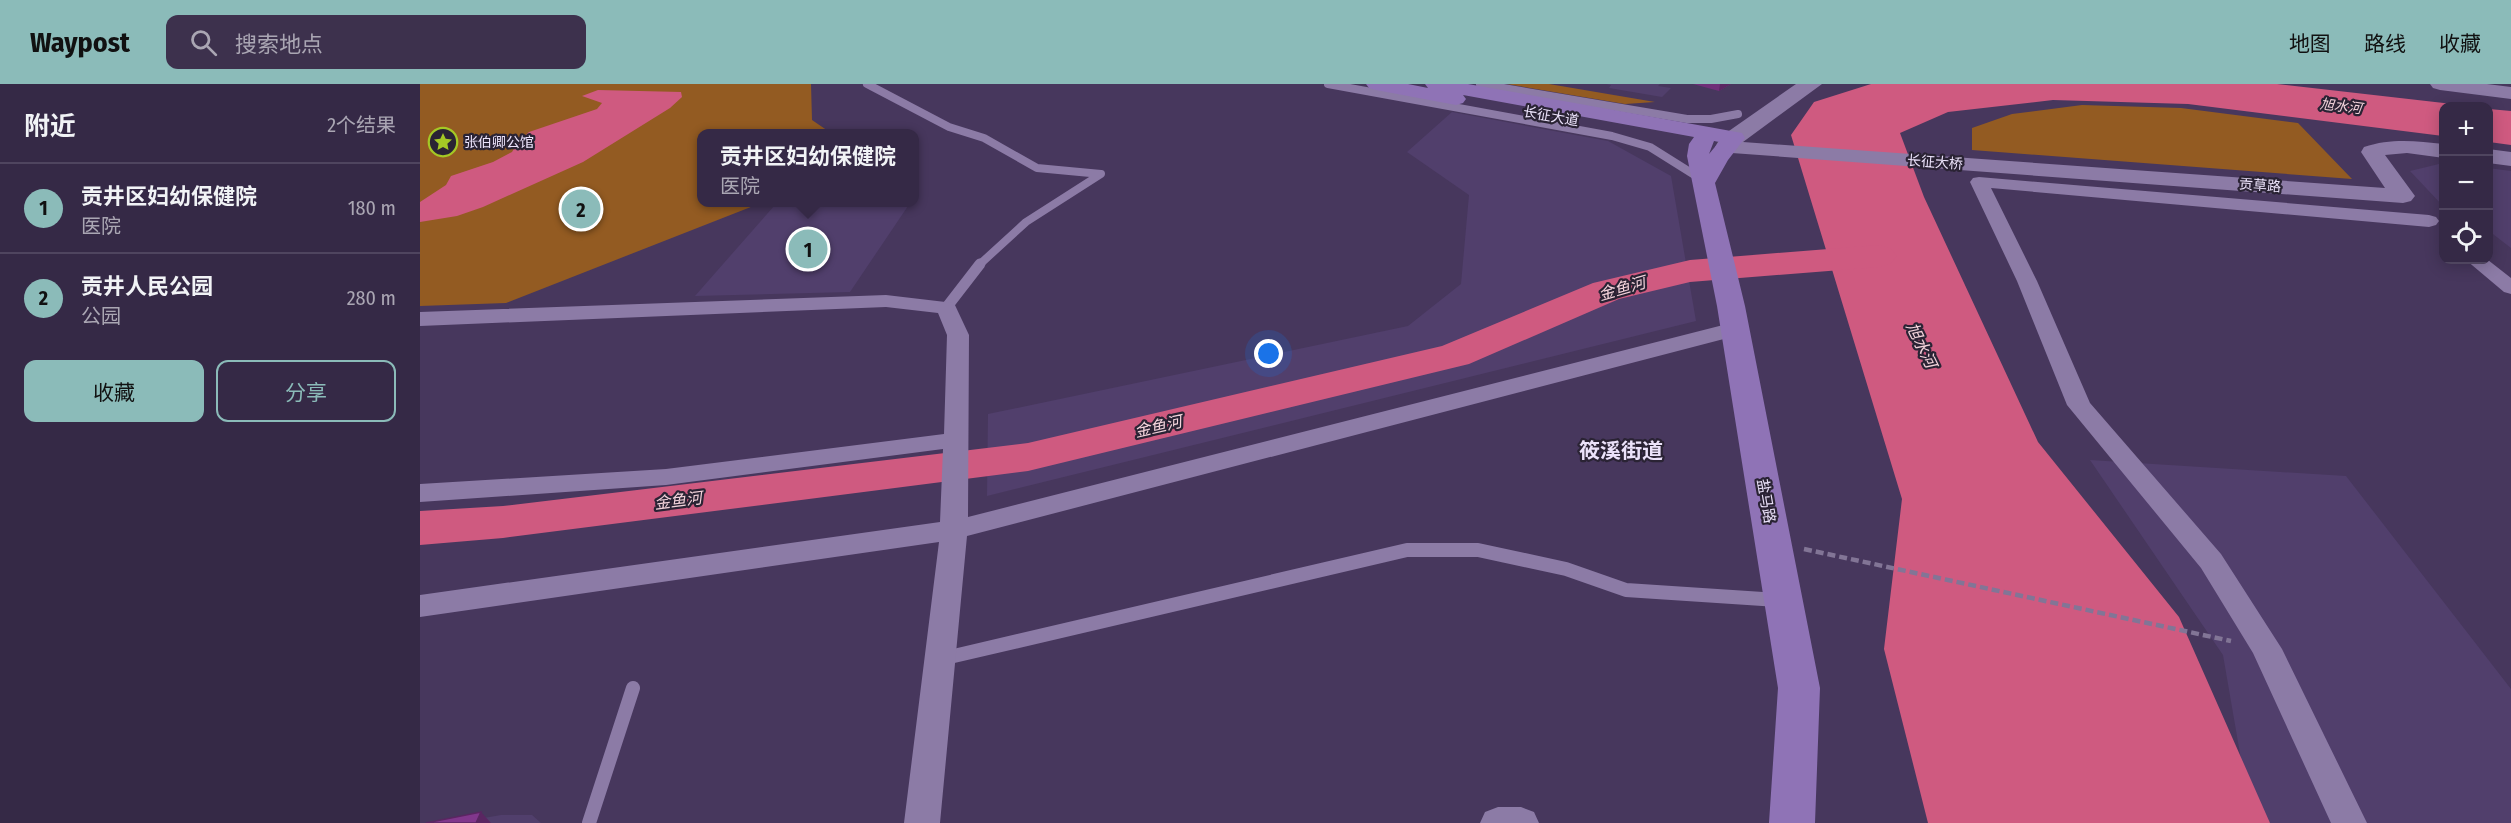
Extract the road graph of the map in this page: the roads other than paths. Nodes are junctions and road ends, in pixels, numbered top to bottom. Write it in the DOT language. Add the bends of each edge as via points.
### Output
graph roads {
  1 [pos="867,84"];
  2 [pos="1328,84"];
  3 [pos="1376,84"];
  4 [pos="1435,84"];
  5 [pos="1480,84"];
  6 [pos="1783,84"];
  7 [pos="1812,84"];
  8 [pos="2440,84"];
  9 [pos="2484,84"];
  10 [pos="2511,87"];
  11 [pos="2511,93"];
  12 [pos="1738,114"];
  13 [pos="1717,140"];
  14 [pos="2439,150"];
  15 [pos="2493,157"];
  16 [pos="2511,159"];
  17 [pos="2102,169"];
  18 [pos="1705,182"];
  19 [pos="2398,190"];
  20 [pos="2436,227"];
  21 [pos="2481,264"];
  22 [pos="2511,288"];
  23 [pos="946,308"];
  24 [pos="1733,318"];
  25 [pos="420,319"];
  26 [pos="955,440"];
  27 [pos="420,493"];
  28 [pos="954,530"];
  29 [pos="1784,601"];
  30 [pos="420,606"];
  31 [pos="940,659"];
  32 [pos="633,688"];
  33 [pos="589,823"];
  34 [pos="922,823"];
  35 [pos="1497,823"];
  36 [pos="1521,823"];
  37 [pos="1792,823"];
  38 [pos="2349,823"];
  1 -- 23 [label="lane" via="948,127 984,138 1037,168 1101,174 1026,222 984,259"];
  2 -- 18 [label="lane" via="1611,136 1650,147"];
  3 -- 13 [label="main road, 长征大道"];
  4 -- 13 [label="main road, 长征大道"];
  5 -- 12 [label="lane" via="1687,119"];
  6 -- 12 [label="main road"];
  7 -- 13 [label="main road"];
  8 -- 11 [label="main road"];
  9 -- 10 [label="main road"];
  12 -- 13 [label="main road"];
  13 -- 17 [label="main road, 长征大桥"];
  13 -- 18 [label="main road" via="1718,158"];
  14 -- 19 [label="main road" via="2406,146 2382,147 2372,152"];
  15 -- 16 [label="main road"];
  17 -- 19 [label="main road, 贡草路"];
  18 -- 24 [label="main road, 盐马路"];
  19 -- 20 [label="street"];
  20 -- 38 [label="street" via="1979,182 2027,281 2079,405 2211,561 2267,649"];
  21 -- 22 [label="street"];
  23 -- 25 [label="street" via="886,301"];
  23 -- 26 [label="street" via="958,334"];
  24 -- 28 [label="street"];
  24 -- 29 [label="main road, 盐马路"];
  26 -- 27 [label="street" via="666,477"];
  26 -- 28 [label="street"];
  28 -- 30 [label="street"];
  28 -- 31 [label="street"];
  29 -- 31 [label="lane" via="1626,590 1566,569 1478,550 1407,550"];
  29 -- 37 [label="main road, 盐马路" via="1799,687"];
  31 -- 34 [label="street"];
  32 -- 33 [label="lane"];
  35 -- 36 [label="street"];
}
